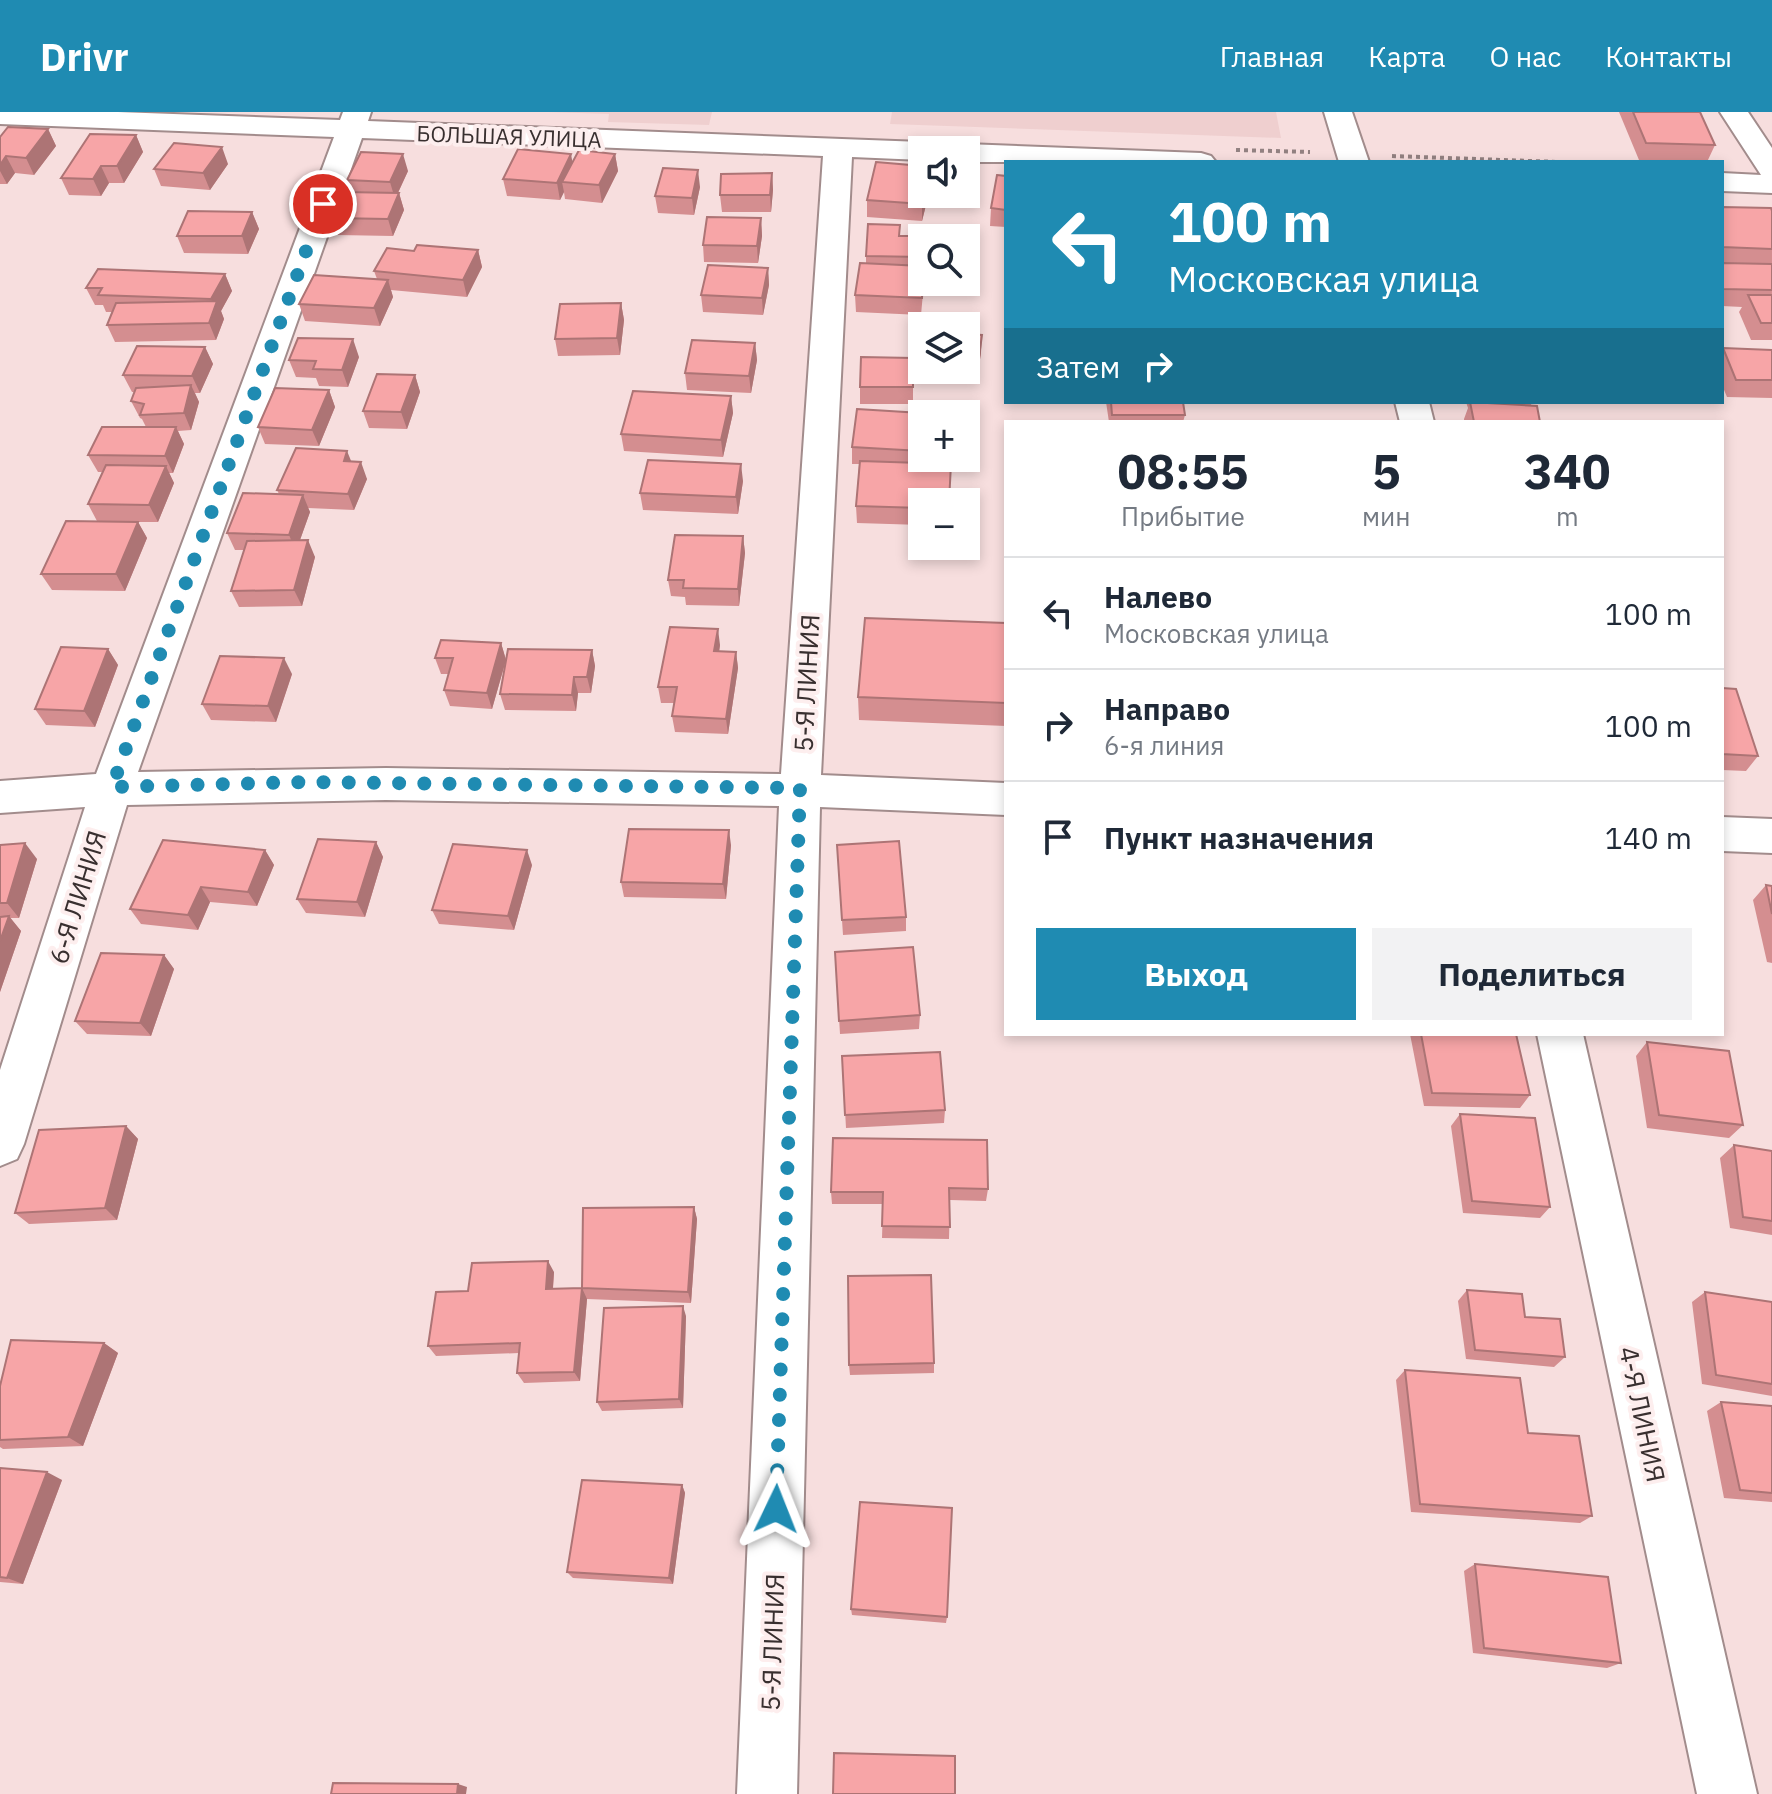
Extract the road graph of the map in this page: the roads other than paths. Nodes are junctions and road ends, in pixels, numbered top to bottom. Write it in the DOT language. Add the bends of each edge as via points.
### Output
graph roads {
  1 [pos="1338,112"];
  2 [pos="1734,112"];
  3 [pos="0,116"];
  4 [pos="354,121"];
  5 [pos="838,148"];
  6 [pos="908,150"];
  7 [pos="980,154"];
  8 [pos="1149,160"];
  9 [pos="1353,160"];
  10 [pos="1772,170"];
  11 [pos="1724,182"];
  12 [pos="1772,184"];
  13 [pos="112,787"];
  14 [pos="800,788"];
  15 [pos="0,797"];
  16 [pos="1004,799"];
  17 [pos="1724,834"];
  18 [pos="1772,836"];
  19 [pos="1560,1036"];
  20 [pos="0,1144"];
  21 [pos="767,1794"];
  22 [pos="1727,1794"];
  1 -- 9 [label="street"];
  2 -- 10 [label="street"];
  3 -- 4 [label="street, БОЛЬШАЯ УЛИЦА"];
  4 -- 5 [label="street, БОЛЬШАЯ УЛИЦА"];
  4 -- 13 [label="street, 6-Я ЛИНИЯ"];
  5 -- 6 [label="street, БОЛЬШАЯ УЛИЦА"];
  5 -- 14 [label="street, 5-Я ЛИНИЯ"];
  7 -- 8 [label="street"];
  11 -- 12 [label="street"];
  13 -- 14 [label="street" via="306,782"];
  13 -- 15 [label="street"];
  13 -- 20 [label="street, 6-Я ЛИНИЯ"];
  14 -- 16 [label="street"];
  14 -- 21 [label="street, 5-Я ЛИНИЯ"];
  17 -- 18 [label="street"];
  19 -- 22 [label="street, 4-Я ЛИНИЯ"];
}
